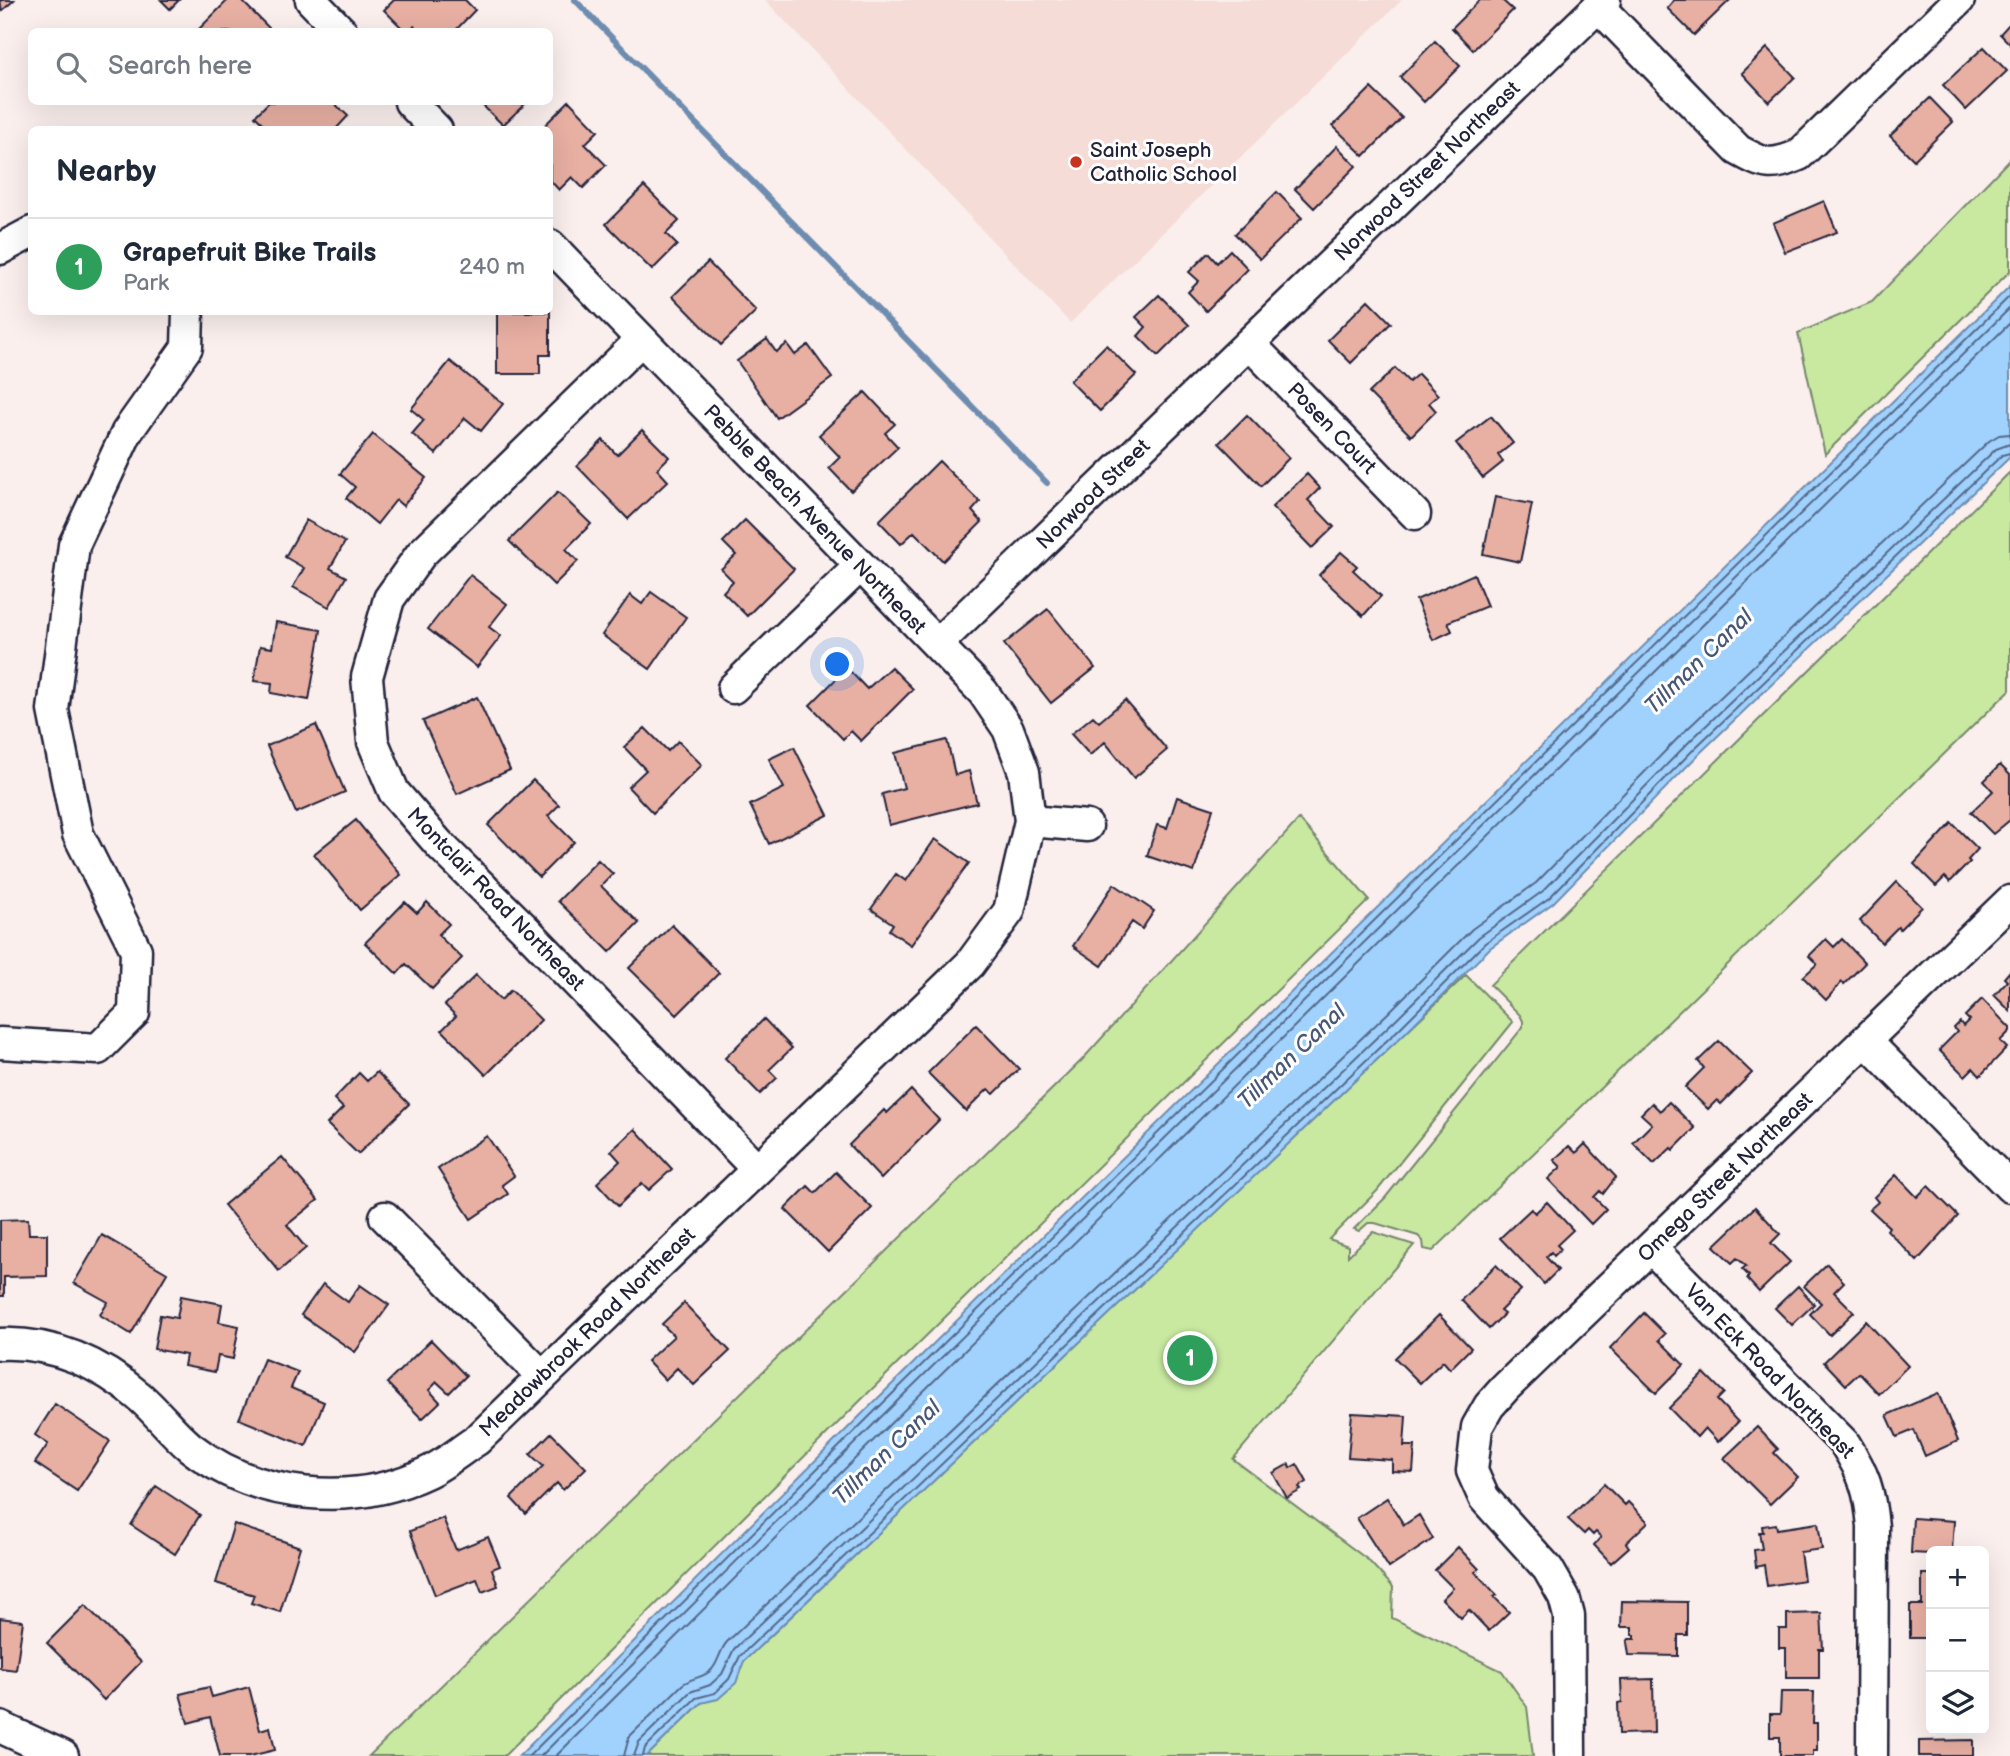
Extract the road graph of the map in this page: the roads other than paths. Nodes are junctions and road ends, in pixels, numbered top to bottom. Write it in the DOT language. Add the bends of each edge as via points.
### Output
graph roads {
  1 [pos="311,0"];
  2 [pos="1959,0"];
  3 [pos="1601,3"];
  4 [pos="338,28"];
  5 [pos="413,105"];
  6 [pos="433,126"];
  7 [pos="28,234"];
  8 [pos="553,248"];
  9 [pos="0,249"];
  10 [pos="188,315"];
  11 [pos="641,340"];
  12 [pos="1249,343"];
  13 [pos="1415,514"];
  14 [pos="860,566"];
  15 [pos="937,645"];
  16 [pos="733,688"];
  17 [pos="1030,821"];
  18 [pos="1087,825"];
  19 [pos="2010,901"];
  20 [pos="1866,1041"];
  21 [pos="0,1044"];
  22 [pos="756,1168"];
  23 [pos="2010,1186"];
  24 [pos="385,1217"];
  25 [pos="1651,1248"];
  26 [pos="0,1344"];
  27 [pos="542,1376"];
  28 [pos="0,1727"];
  29 [pos="62,1756"];
  30 [pos="1570,1756"];
  31 [pos="1871,1756"];
  1 -- 4 [label="street"];
  2 -- 3 [label="street" via="1800,155 1779,164 1758,162 1738,150"];
  3 -- 12 [label="street, Norwood Street Northeast"];
  5 -- 6 [label="street"];
  7 -- 9 [label="street"];
  8 -- 11 [label="street, Pebble Beach Avenue Northeast"];
  10 -- 21 [label="street" via="187,347 127,432 74,545 53,710 78,834 136,950 134,1013 98,1049"];
  11 -- 14 [label="street, Pebble Beach Avenue Northeast"];
  11 -- 22 [label="street, Montclair Road Northeast" via="421,554 389,599 367,677 373,742 394,792 439,844"];
  12 -- 13 [label="street, Posen Court"];
  12 -- 15 [label="street, Norwood Street"];
  14 -- 15 [label="street, Pebble Beach Avenue Northeast"];
  14 -- 16 [label="street"];
  15 -- 17 [label="street, Pebble Beach Avenue Northeast" via="983,692 1008,729 1024,772"];
  17 -- 18 [label="street"];
  17 -- 22 [label="street, Meadowbrook Road Northeast" via="1009,911 970,964"];
  19 -- 20 [label="street, Omega Street Northeast"];
  20 -- 23 [label="street"];
  20 -- 25 [label="street, Omega Street Northeast"];
  22 -- 27 [label="street, Meadowbrook Road Northeast"];
  24 -- 27 [label="street"];
  25 -- 30 [label="street, Omega Street Northeast" via="1505,1388 1477,1427 1472,1471 1484,1498 1548,1569 1564,1597 1569,1616"];
  25 -- 31 [label="street, Van Eck Road Northeast" via="1845,1444 1862,1470 1873,1527"];
  26 -- 27 [label="street, Meadowbrook Road Northeast" via="62,1351 113,1376 191,1447 231,1472 282,1490 334,1495 382,1489 429,1472 477,1440"];
  28 -- 29 [label="street"];
}
